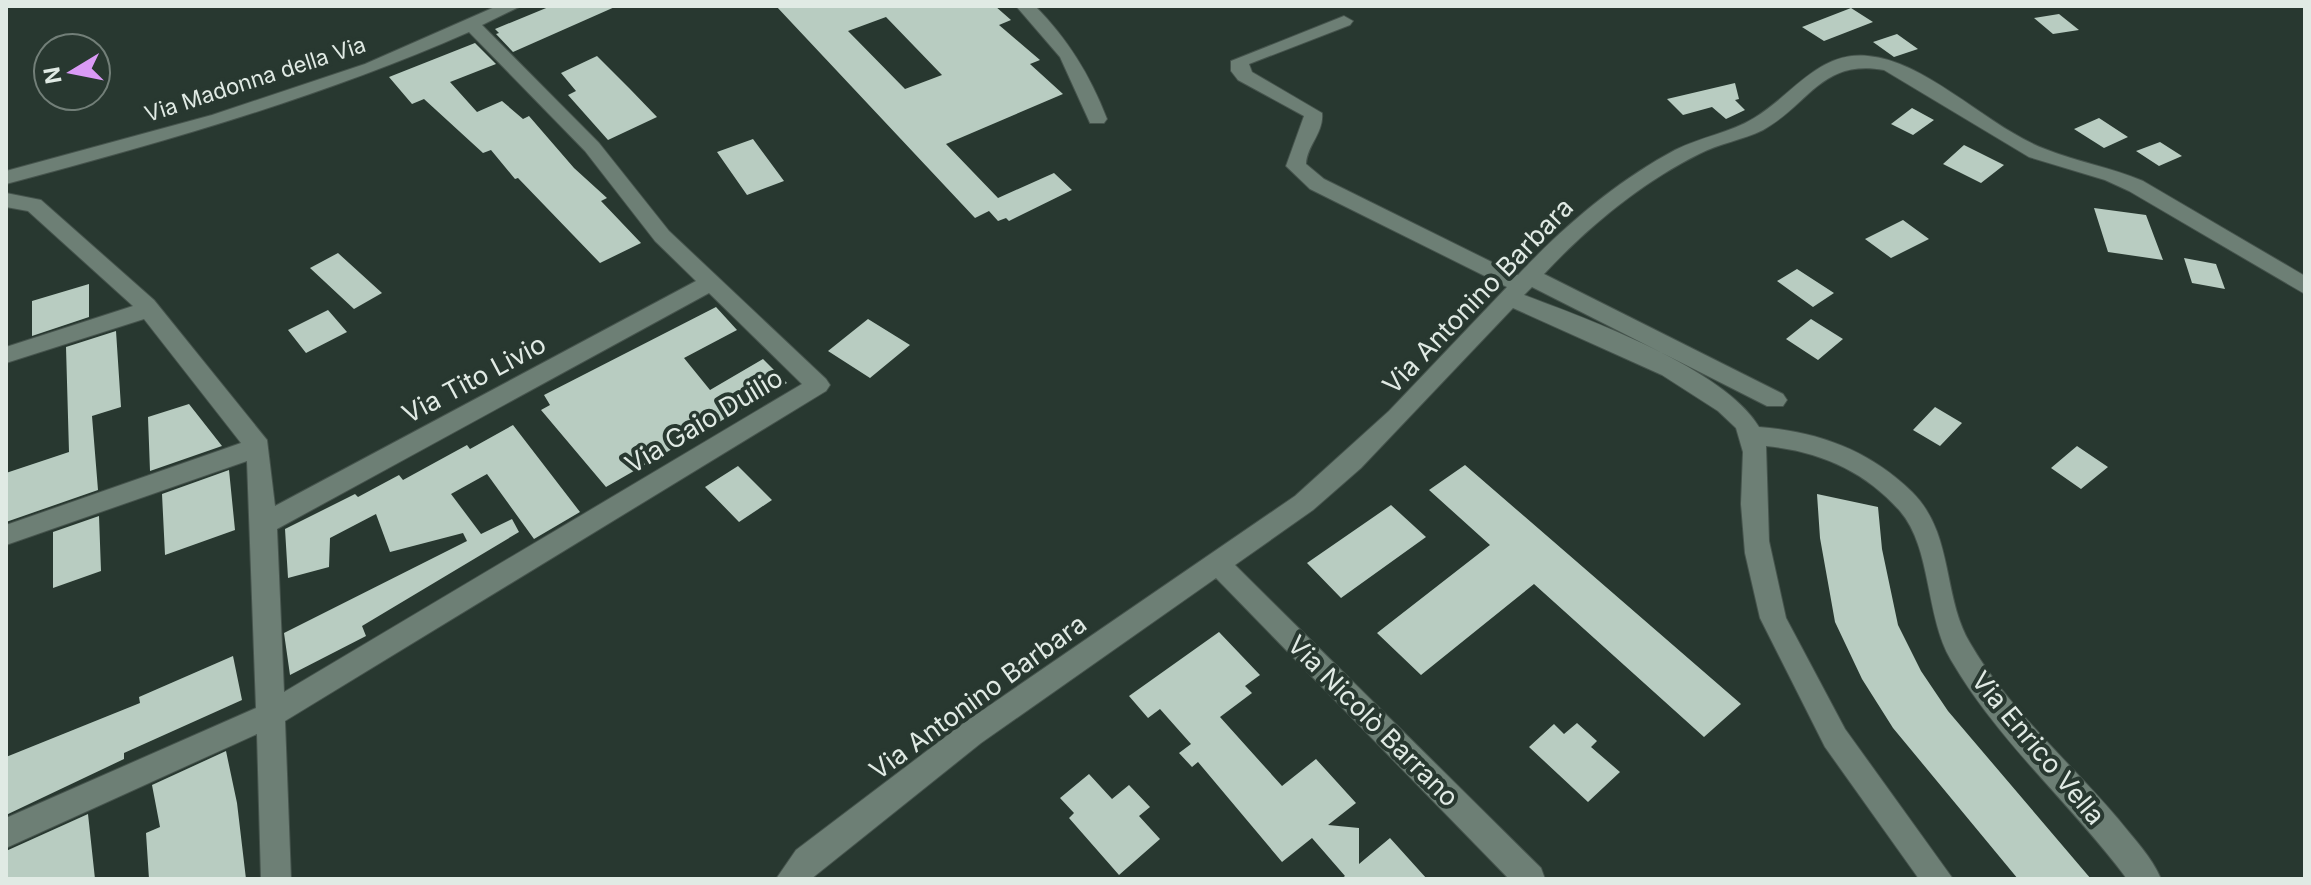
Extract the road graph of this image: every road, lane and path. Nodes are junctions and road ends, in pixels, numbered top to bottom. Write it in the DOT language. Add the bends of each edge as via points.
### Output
graph roads {
  1 [pos="512,6"];
  2 [pos="1025,6"];
  3 [pos="1344,21"];
  4 [pos="472,25"];
  5 [pos="1097,119"];
  6 [pos="6,178"];
  7 [pos="6,200"];
  8 [pos="710,283"];
  9 [pos="1520,286"];
  10 [pos="2305,286"];
  11 [pos="149,309"];
  12 [pos="6,355"];
  13 [pos="1775,400"];
  14 [pos="1753,436"];
  15 [pos="258,447"];
  16 [pos="264,524"];
  17 [pos="6,535"];
  18 [pos="1216,562"];
  19 [pos="272,714"];
  20 [pos="6,833"];
  21 [pos="276,879"];
  22 [pos="791,879"];
  23 [pos="1530,879"];
  24 [pos="1938,879"];
  25 [pos="2146,879"];
  1 -- 4 [label="street, Via Madonna della Via"];
  2 -- 5 [label="street" via="1056,35 1083,76"];
  3 -- 9 [label="street" via="1240,61 1245,76 1313,113 1296,166 1317,184"];
  4 -- 6 [label="street, Via Madonna della Via" via="371,68 260,105"];
  4 -- 8 [label="street, Via Gaio Duilio" via="592,147 662,236"];
  7 -- 11 [label="street" via="34,205"];
  8 -- 16 [label="street, Via Tito Livio"];
  8 -- 19 [label="street, Via Gaio Duilio" via="818,385"];
  9 -- 10 [label="street, Via Antonino Barbara" via="1577,231 1655,170 1699,146 1763,122 1826,68 1865,59 1889,65 2036,153 2136,186"];
  9 -- 13 [label="street"];
  9 -- 14 [label="street" via="1560,316 1719,398"];
  9 -- 18 [label="street, Via Antonino Barbara" via="1345,470"];
  11 -- 12 [label="street"];
  11 -- 15 [label="street"];
  14 -- 24 [label="street" via="1758,458 1756,539 1767,602 1820,717"];
  14 -- 25 [label="street, Via Enrico Vella" via="1827,448 1896,491 1923,523 1947,621 1964,658 2001,710"];
  15 -- 16 [label="street"];
  15 -- 17 [label="street"];
  16 -- 19 [label="street"];
  18 -- 22 [label="street, Via Antonino Barbara" via="971,734"];
  18 -- 23 [label="street, Via Nicolò Barrano"];
  19 -- 20 [label="street"];
  19 -- 21 [label="street"];
}
